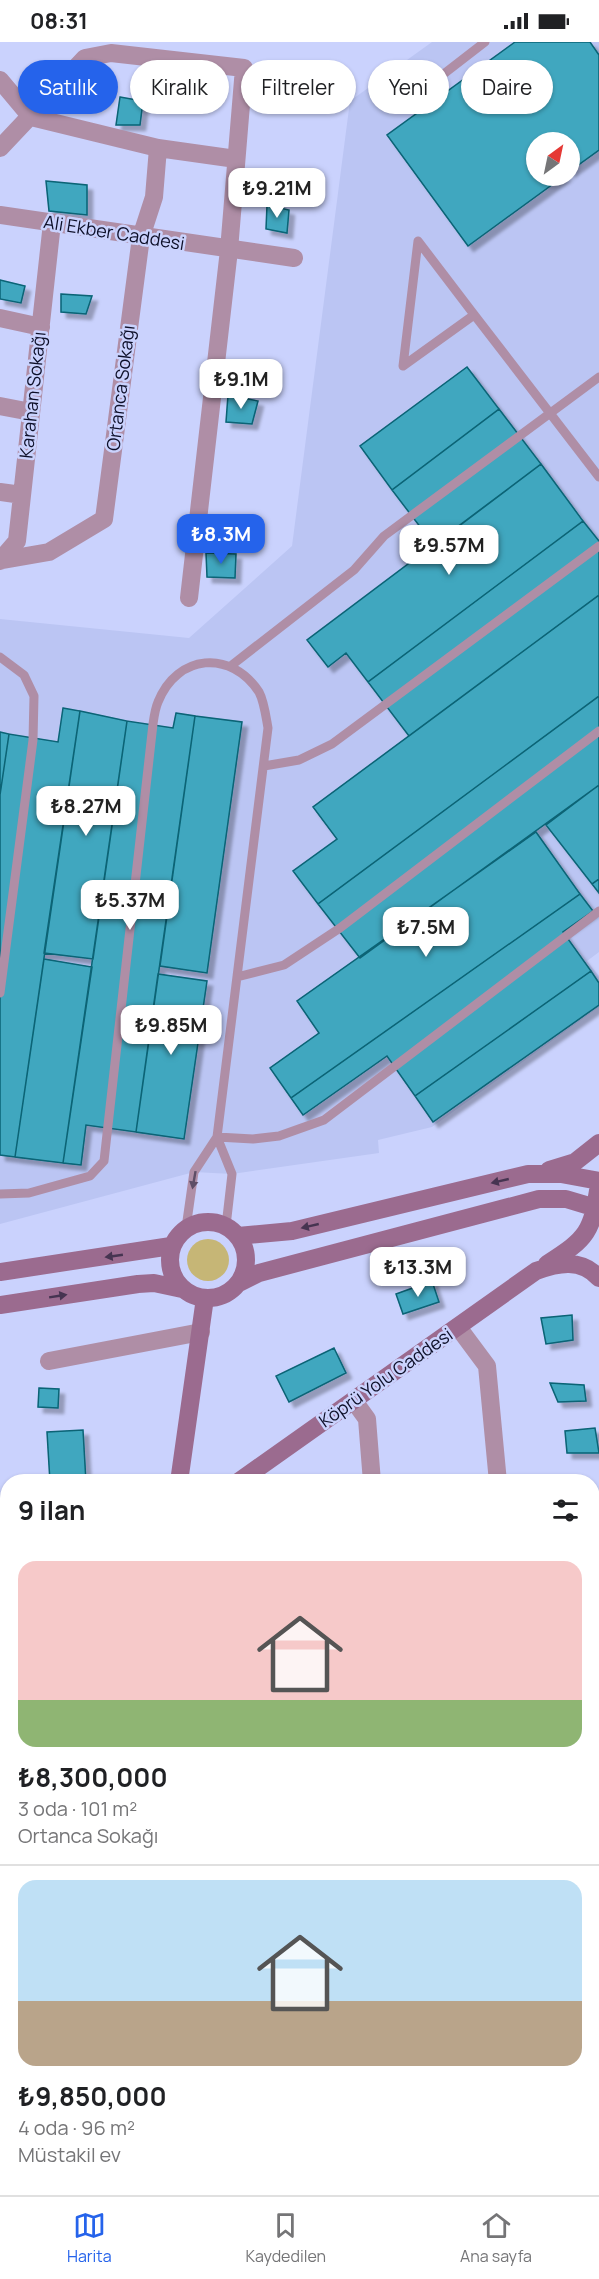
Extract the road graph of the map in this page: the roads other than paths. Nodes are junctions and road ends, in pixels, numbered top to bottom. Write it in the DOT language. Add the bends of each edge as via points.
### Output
graph roads {
  1 [pos="95,42"];
  2 [pos="485,42"];
  3 [pos="85,58"];
  4 [pos="449,69"];
  5 [pos="0,80"];
  6 [pos="31,117"];
  7 [pos="0,148"];
  8 [pos="158,148"];
  9 [pos="236,159"];
  10 [pos="0,215"];
  11 [pos="52,223"];
  12 [pos="141,237"];
  13 [pos="229,250"];
  14 [pos="294,258"];
  15 [pos="474,315"];
  16 [pos="0,318"];
  17 [pos="41,327"];
  18 [pos="599,377"];
  19 [pos="0,406"];
  20 [pos="31,412"];
  21 [pos="550,414"];
  22 [pos="599,477"];
  23 [pos="0,492"];
  24 [pos="22,495"];
  25 [pos="599,546"];
  26 [pos="1,560"];
  27 [pos="189,598"];
  28 [pos="0,657"];
  29 [pos="232,665"];
  30 [pos="599,731"];
  31 [pos="264,766"];
  32 [pos="599,911"];
  33 [pos="237,977"];
  34 [pos="0,993"];
  35 [pos="217,1137"];
  36 [pos="599,1143"];
  37 [pos="528,1174"];
  38 [pos="599,1182"];
  39 [pos="0,1194"];
  40 [pos="598,1208"];
  41 [pos="186,1228"];
  42 [pos="232,1231"];
  43 [pos="599,1234"];
  44 [pos="171,1246"];
  45 [pos="0,1272"];
  46 [pos="528,1276"];
  47 [pos="599,1278"];
  48 [pos="239,1283"];
  49 [pos="182,1289"];
  50 [pos="206,1299"];
  51 [pos="0,1305"];
  52 [pos="458,1327"];
  53 [pos="201,1332"];
  54 [pos="49,1361"];
  55 [pos="354,1401"];
  56 [pos="180,1474"];
  57 [pos="250,1474"];
  58 [pos="371,1474"];
  59 [pos="497,1474"];
  1 -- 3 [label="street"];
  2 -- 4 [label="lane"];
  3 -- 6 [label="street"];
  3 -- 9 [label="street" via="111,53 244,68"];
  5 -- 6 [label="street"];
  6 -- 7 [label="street"];
  6 -- 8 [label="street"];
  8 -- 9 [label="street"];
  8 -- 12 [label="street, Ortanca Sokağı" via="154,197"];
  9 -- 13 [label="street"];
  10 -- 11 [label="street, Ali Ekber Caddesi"];
  11 -- 12 [label="street, Ali Ekber Caddesi"];
  11 -- 17 [label="street, Karahan Sokağı"];
  12 -- 13 [label="street, Ali Ekber Caddesi"];
  12 -- 26 [label="street, Ortanca Sokağı" via="104,519 49,552"];
  13 -- 14 [label="street, Ali Ekber Caddesi"];
  13 -- 27 [label="street"];
  15 -- 15 [label="lane" via="467,306 418,242 403,366"];
  15 -- 21 [label="lane"];
  16 -- 17 [label="street"];
  17 -- 20 [label="street, Karahan Sokağı"];
  18 -- 21 [label="lane"];
  19 -- 20 [label="street"];
  20 -- 24 [label="street, Karahan Sokağı"];
  21 -- 22 [label="lane"];
  21 -- 29 [label="lane" via="384,536 354,570"];
  23 -- 24 [label="street"];
  24 -- 26 [label="street, Karahan Sokağı" via="17,541"];
  25 -- 31 [label="lane" via="332,744 299,760"];
  28 -- 34 [label="lane" via="24,675 34,696 33,740"];
  29 -- 31 [label="lane" via="259,693 268,728"];
  29 -- 39 [label="lane" via="209,660 185,669 157,702 104,1161 90,1176 29,1193"];
  30 -- 33 [label="lane" via="340,928 284,965"];
  31 -- 33 [label="lane"];
  32 -- 35 [label="lane" via="324,1119 279,1136"];
  33 -- 35 [label="lane"];
  35 -- 41 [label="lane, one-way" via="194,1172"];
  35 -- 42 [label="lane" via="231,1174"];
  36 -- 37 [label="main road" via="575,1162"];
  37 -- 38 [label="main road" via="561,1174"];
  37 -- 42 [label="main road, one-way" via="292,1231"];
  38 -- 40 [label="main road"];
  40 -- 43 [label="main road"];
  40 -- 46 [label="main road" via="583,1237"];
  40 -- 48 [label="main road" via="566,1199 539,1199 259,1273"];
  41 -- 42 [label="main road" via="204,1221"];
  41 -- 44 [label="main road"];
  42 -- 48 [label="main road" via="244,1247 246,1259"];
  44 -- 45 [label="main road, one-way"];
  44 -- 49 [label="main road" via="170,1267"];
  46 -- 47 [label="main road, Köprü Yolu Caddesi" via="557,1263 568,1263 586,1268"];
  46 -- 52 [label="main road, Köprü Yolu Caddesi"];
  48 -- 50 [label="main road" via="230,1292"];
  49 -- 50 [label="main road"];
  51 -- 49 [label="main road, one-way" via="138,1284"];
  50 -- 53 [label="main road"];
  52 -- 55 [label="main road, Köprü Yolu Caddesi"];
  52 -- 59 [label="street" via="487,1366"];
  53 -- 54 [label="street"];
  53 -- 56 [label="main road"];
  55 -- 57 [label="main road, Köprü Yolu Caddesi"];
  55 -- 58 [label="street" via="367,1419"];
}
